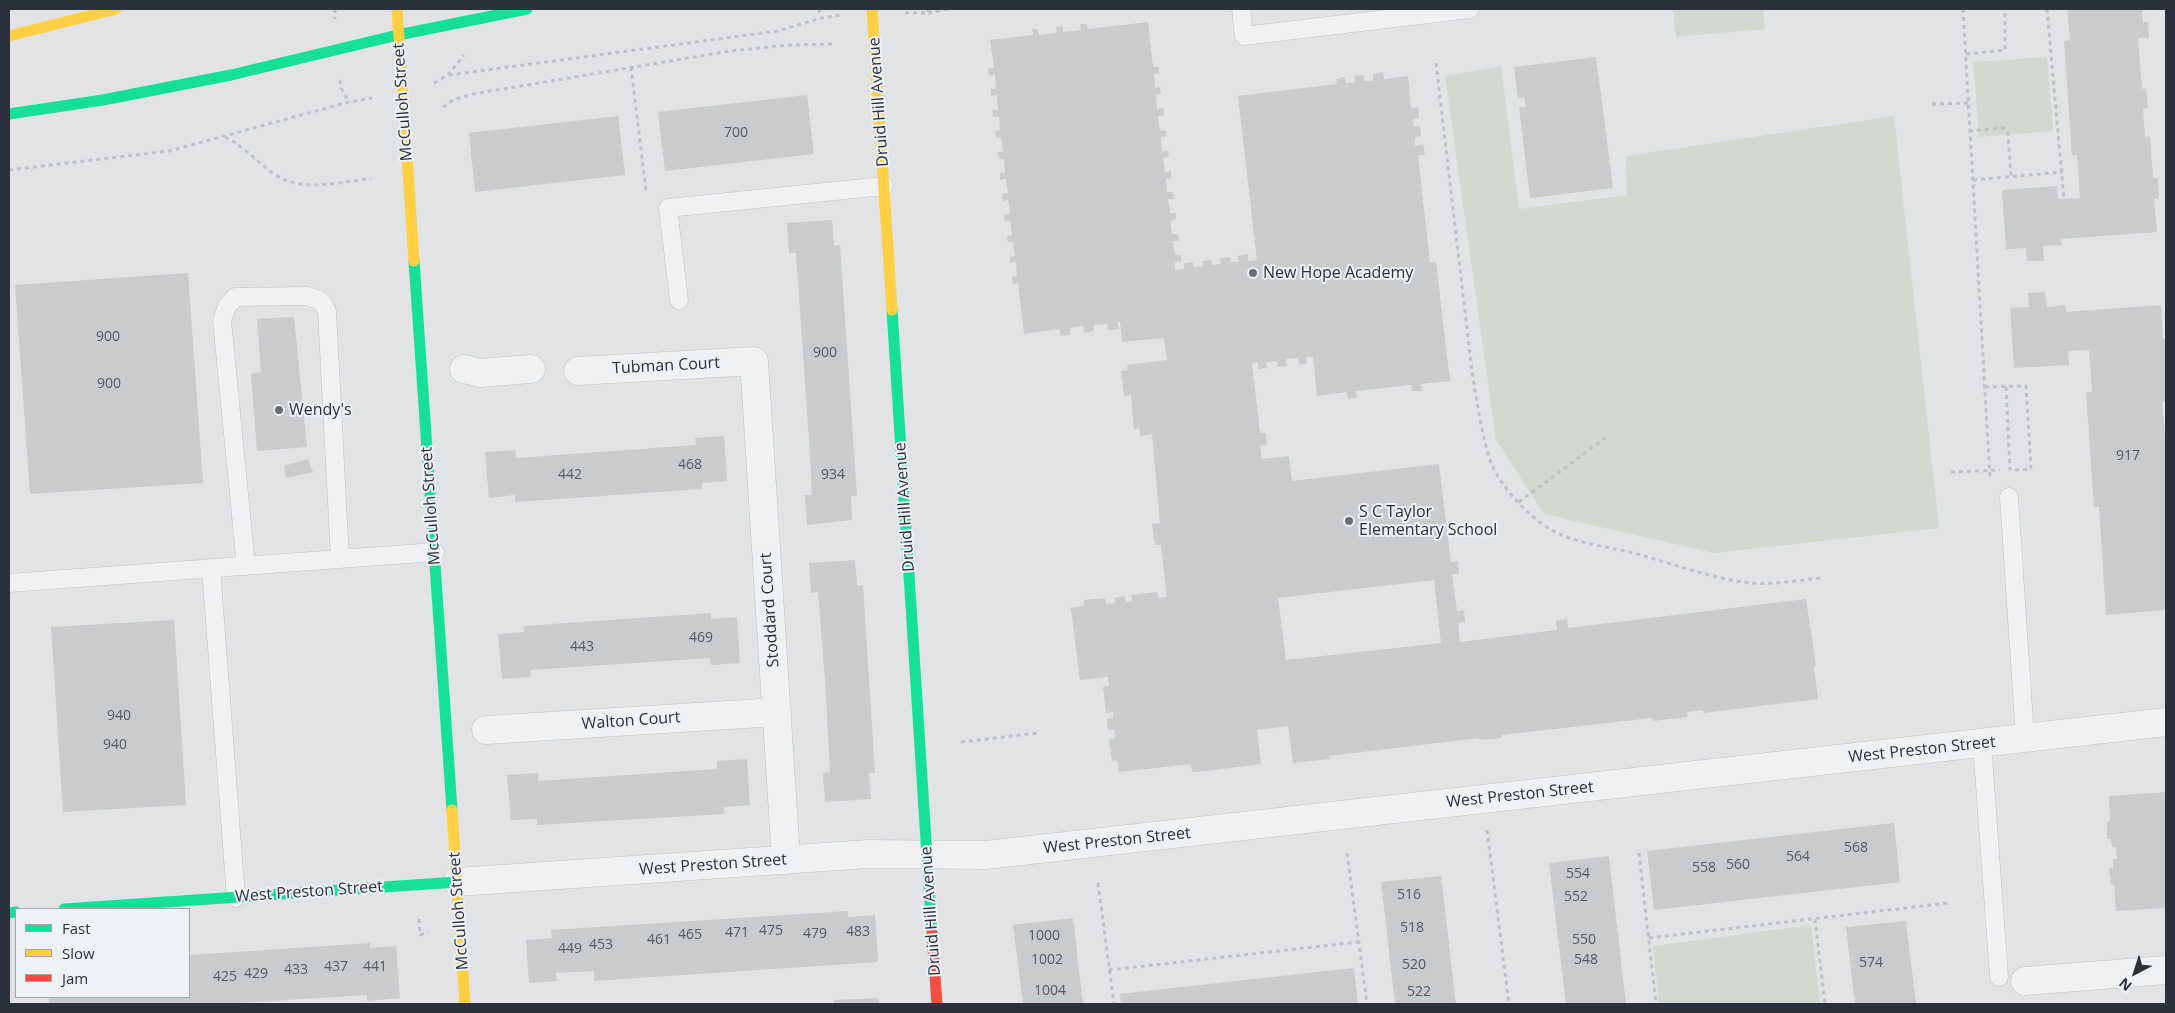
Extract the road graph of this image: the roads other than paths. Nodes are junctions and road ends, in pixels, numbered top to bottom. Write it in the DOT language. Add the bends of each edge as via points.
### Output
graph roads {
  1 [pos="116,9"];
  2 [pos="397,9"];
  3 [pos="527,9"];
  4 [pos="872,9"];
  5 [pos="1241,9"];
  6 [pos="1470,9"];
  7 [pos="398,35"];
  8 [pos="9,36"];
  9 [pos="9,114"];
  10 [pos="884,186"];
  11 [pos="679,300"];
  12 [pos="754,361"];
  13 [pos="464,369"];
  14 [pos="531,369"];
  15 [pos="578,371"];
  16 [pos="2009,497"];
  17 [pos="435,552"];
  18 [pos="340,559"];
  19 [pos="246,566"];
  20 [pos="211,568"];
  21 [pos="9,583"];
  22 [pos="777,712"];
  23 [pos="2166,722"];
  24 [pos="486,730"];
  25 [pos="2025,738"];
  26 [pos="1982,743"];
  27 [pos="927,854"];
  28 [pos="786,860"];
  29 [pos="457,882"];
  30 [pos="236,898"];
  31 [pos="80,908"];
  32 [pos="2166,970"];
  33 [pos="1999,977"];
  34 [pos="2025,981"];
  35 [pos="466,1004"];
  36 [pos="937,1004"];
  1 -- 8 [label="main road"];
  2 -- 7 [label="main road, McCulloh Street"];
  3 -- 7 [label="main road"];
  4 -- 10 [label="main road, Druid Hill Avenue"];
  5 -- 6 [label="lane" via="1244,36"];
  7 -- 9 [label="main road" via="230,75 103,100"];
  7 -- 17 [label="main road, McCulloh Street"];
  10 -- 11 [label="lane" via="668,208"];
  10 -- 27 [label="main road, Druid Hill Avenue"];
  12 -- 15 [label="street, Tubman Court"];
  12 -- 22 [label="street, Stoddard Court"];
  13 -- 14 [label="street" via="480,373"];
  16 -- 25 [label="lane"];
  17 -- 18 [label="lane"];
  17 -- 29 [label="main road, McCulloh Street"];
  18 -- 19 [label="lane"];
  18 -- 19 [label="lane" via="327,311 321,301 308,296 235,297 227,306 222,320"];
  19 -- 20 [label="lane"];
  20 -- 21 [label="lane"];
  20 -- 30 [label="lane"];
  22 -- 24 [label="street, Walton Court"];
  22 -- 28 [label="street, Stoddard Court"];
  23 -- 25 [label="street, West Preston Street"];
  25 -- 26 [label="street, West Preston Street"];
  26 -- 27 [label="street, West Preston Street" via="986,855"];
  26 -- 33 [label="lane"];
  27 -- 28 [label="street, West Preston Street" via="868,854"];
  27 -- 36 [label="main road, Druid Hill Avenue"];
  28 -- 29 [label="street, West Preston Street"];
  29 -- 30 [label="main road, West Preston Street"];
  29 -- 35 [label="main road, McCulloh Street"];
  30 -- 31 [label="main road, West Preston Street"];
  32 -- 34 [label="street"];
}
